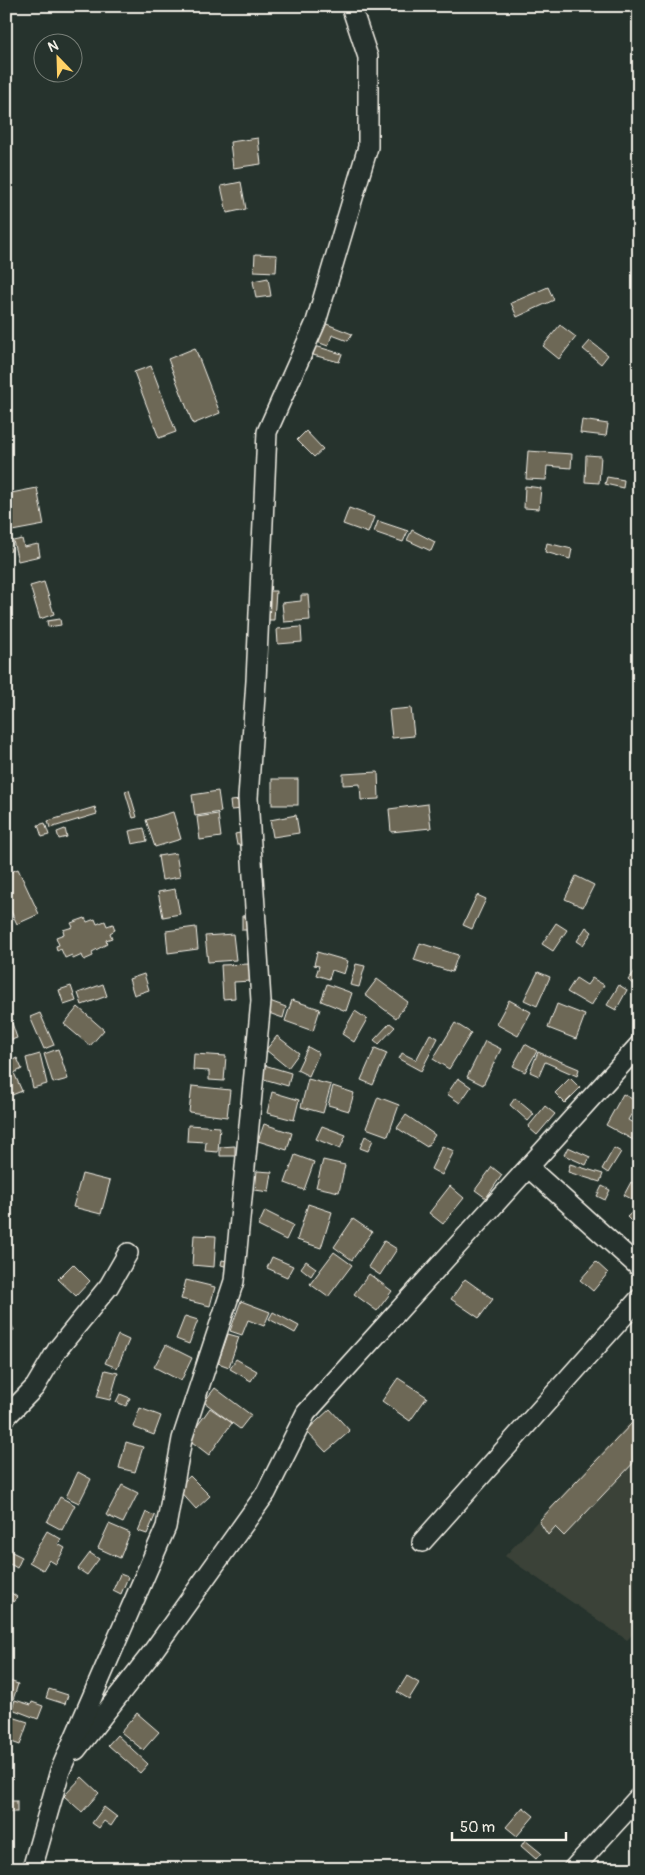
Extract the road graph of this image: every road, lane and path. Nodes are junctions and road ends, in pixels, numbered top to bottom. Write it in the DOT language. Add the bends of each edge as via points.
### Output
graph roads {
  1 [pos="351,6"];
  2 [pos="639,1045"];
  3 [pos="529,1168"];
  4 [pos="128,1252"];
  5 [pos="639,1267"];
  6 [pos="639,1299"];
  7 [pos="6,1417"];
  8 [pos="422,1542"];
  9 [pos="60,1771"];
  10 [pos="639,1797"];
  11 [pos="32,1869"];
  12 [pos="573,1869"];
  1 -- 9 [label="street" via="368,57 368,147 316,322 267,432 248,798 261,1001 234,1281 182,1439 166,1526"];
  2 -- 3 [label="street"];
  3 -- 5 [label="street"];
  3 -- 9 [label="street" via="306,1413 266,1493 151,1654"];
  4 -- 7 [label="street" via="110,1286 58,1350 35,1387"];
  6 -- 8 [label="street"];
  9 -- 11 [label="street"];
  10 -- 12 [label="street"];
}
